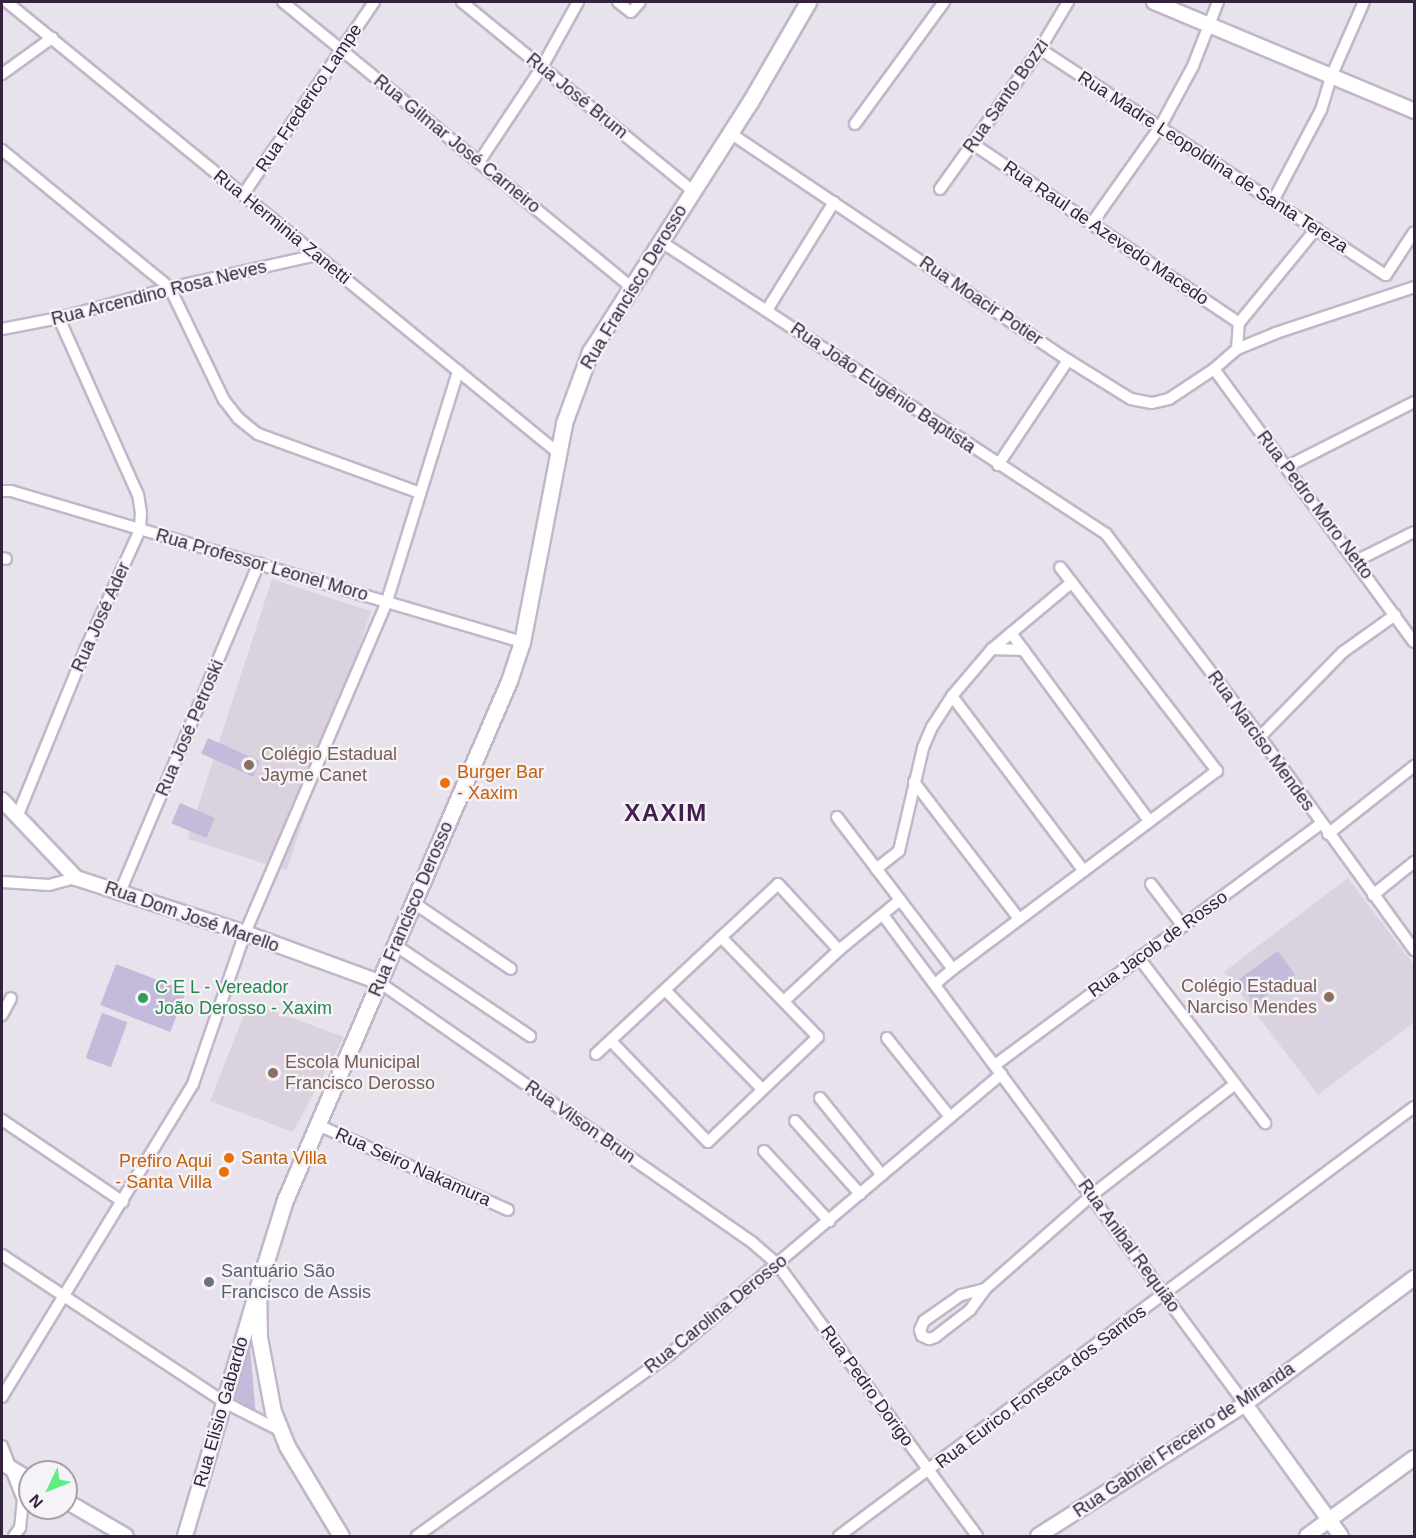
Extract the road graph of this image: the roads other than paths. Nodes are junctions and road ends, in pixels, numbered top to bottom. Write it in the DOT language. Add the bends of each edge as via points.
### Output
graph roads {
  1 [pos="7,2"];
  2 [pos="283,2"];
  3 [pos="374,2"];
  4 [pos="462,2"];
  5 [pos="578,2"];
  6 [pos="618,2"];
  7 [pos="640,2"];
  8 [pos="944,2"];
  9 [pos="1068,2"];
  10 [pos="1154,2"];
  11 [pos="1218,2"];
  12 [pos="1364,2"];
  13 [pos="806,3"];
  14 [pos="1208,26"];
  15 [pos="52,38"];
  16 [pos="1040,49"];
  17 [pos="342,50"];
  18 [pos="542,67"];
  19 [pos="2,74"];
  20 [pos="1331,77"];
  21 [pos="1414,111"];
  22 [pos="855,124"];
  23 [pos="1160,127"];
  24 [pos="730,133"];
  25 [pos="973,144"];
  26 [pos="2,150"];
  27 [pos="478,162"];
  28 [pos="940,189"];
  29 [pos="693,191"];
  30 [pos="243,195"];
  31 [pos="1273,201"];
  32 [pos="834,202"];
  33 [pos="1092,223"];
  34 [pos="1316,229"];
  35 [pos="1414,232"];
  36 [pos="660,241"];
  37 [pos="316,255"];
  38 [pos="631,287"];
  39 [pos="1414,287"];
  40 [pos="170,288"];
  41 [pos="767,310"];
  42 [pos="59,318"];
  43 [pos="1239,323"];
  44 [pos="2,329"];
  45 [pos="1237,350"];
  46 [pos="1068,360"];
  47 [pos="1214,369"];
  48 [pos="458,371"];
  49 [pos="1414,402"];
  50 [pos="556,452"];
  51 [pos="998,465"];
  52 [pos="1286,467"];
  53 [pos="2,491"];
  54 [pos="420,493"];
  55 [pos="140,530"];
  56 [pos="1414,532"];
  57 [pos="1106,534"];
  58 [pos="1356,561"];
  59 [pos="259,563"];
  60 [pos="1060,567"];
  61 [pos="1072,582"];
  62 [pos="387,601"];
  63 [pos="1395,615"];
  64 [pos="1011,633"];
  65 [pos="522,642"];
  66 [pos="1414,642"];
  67 [pos="992,648"];
  68 [pos="1024,650"];
  69 [pos="952,696"];
  70 [pos="1260,737"];
  71 [pos="1414,766"];
  72 [pos="914,782"];
  73 [pos="2,800"];
  74 [pos="929,802"];
  75 [pos="908,808"];
  76 [pos="17,817"];
  77 [pos="837,817"];
  78 [pos="1149,821"];
  79 [pos="1321,824"];
  80 [pos="1328,834"];
  81 [pos="1414,862"];
  82 [pos="876,869"];
  83 [pos="1084,871"];
  84 [pos="76,878"];
  85 [pos="2,882"];
  86 [pos="1150,884"];
  87 [pos="120,892"];
  88 [pos="1373,895"];
  89 [pos="900,900"];
  90 [pos="414,903"];
  91 [pos="882,915"];
  92 [pos="1018,919"];
  93 [pos="1183,926"];
  94 [pos="924,932"];
  95 [pos="245,933"];
  96 [pos="721,936"];
  97 [pos="395,945"];
  98 [pos="907,945"];
  99 [pos="839,950"];
  100 [pos="1414,950"];
  101 [pos="1139,958"];
  102 [pos="511,969"];
  103 [pos="953,969"];
  104 [pos="379,982"];
  105 [pos="935,984"];
  106 [pos="665,990"];
  107 [pos="11,998"];
  108 [pos="785,1000"];
  109 [pos="2,1015"];
  110 [pos="530,1036"];
  111 [pos="887,1038"];
  112 [pos="610,1041"];
  113 [pos="596,1054"];
  114 [pos="998,1069"];
  115 [pos="1235,1084"];
  116 [pos="762,1089"];
  117 [pos="820,1098"];
  118 [pos="1414,1107"];
  119 [pos="950,1117"];
  120 [pos="2,1120"];
  121 [pos="795,1121"];
  122 [pos="1265,1123"];
  123 [pos="318,1125"];
  124 [pos="764,1151"];
  125 [pos="882,1175"];
  126 [pos="860,1194"];
  127 [pos="1092,1195"];
  128 [pos="123,1202"];
  129 [pos="508,1210"];
  130 [pos="829,1221"];
  131 [pos="2,1255"];
  132 [pos="778,1264"];
  133 [pos="1414,1278"];
  134 [pos="258,1287"];
  135 [pos="985,1289"];
  136 [pos="1165,1294"];
  137 [pos="65,1297"];
  138 [pos="2,1397"];
  139 [pos="224,1402"];
  140 [pos="1245,1404"];
  141 [pos="279,1430"];
  142 [pos="2,1446"];
  143 [pos="1414,1458"];
  144 [pos="5,1465"];
  145 [pos="929,1471"];
  146 [pos="18,1473"];
  147 [pos="78,1508"];
  148 [pos="1330,1521"];
  149 [pos="14,1536"];
  150 [pos="126,1536"];
  151 [pos="185,1536"];
  152 [pos="341,1536"];
  153 [pos="417,1536"];
  154 [pos="839,1536"];
  155 [pos="978,1536"];
  156 [pos="1038,1536"];
  157 [pos="1307,1536"];
  158 [pos="1341,1536"];
  1 -- 15 [label="street, Rua Herminia Zanetti"];
  2 -- 17 [label="street, Rua Gilmar José Carneiro"];
  3 -- 17 [label="street, Rua Frederico Lampe"];
  4 -- 18 [label="street, Rua José Brum"];
  5 -- 18 [label="street"];
  6 -- 7 [label="street" via="632,12"];
  8 -- 22 [label="street"];
  9 -- 16 [label="street, Rua Santo Bozzi"];
  10 -- 14 [label="street"];
  11 -- 14 [label="street"];
  12 -- 20 [label="street"];
  13 -- 24 [label="main road, Rua Francisco Derosso"];
  14 -- 20 [label="street"];
  14 -- 23 [label="street" via="1193,66"];
  15 -- 19 [label="street"];
  15 -- 30 [label="street, Rua Herminia Zanetti"];
  16 -- 23 [label="street, Rua Madre Leopoldina de Santa Tereza"];
  16 -- 25 [label="street, Rua Santo Bozzi"];
  17 -- 27 [label="street, Rua Gilmar José Carneiro"];
  17 -- 30 [label="street, Rua Frederico Lampe"];
  18 -- 27 [label="street"];
  18 -- 29 [label="street, Rua José Brum"];
  20 -- 21 [label="street"];
  20 -- 31 [label="street" via="1321,110"];
  23 -- 31 [label="street, Rua Madre Leopoldina de Santa Tereza"];
  23 -- 33 [label="street"];
  24 -- 29 [label="main road, Rua Francisco Derosso"];
  24 -- 32 [label="street, Rua Moacir Potier"];
  25 -- 28 [label="street, Rua Santo Bozzi"];
  25 -- 33 [label="street, Rua Raul de Azevedo Macedo"];
  26 -- 40 [label="street"];
  27 -- 38 [label="street, Rua Gilmar José Carneiro"];
  29 -- 36 [label="main road, Rua Francisco Derosso"];
  30 -- 37 [label="street, Rua Herminia Zanetti"];
  31 -- 34 [label="street, Rua Madre Leopoldina de Santa Tereza"];
  32 -- 41 [label="street"];
  32 -- 46 [label="street, Rua Moacir Potier"];
  33 -- 43 [label="street, Rua Raul de Azevedo Macedo"];
  34 -- 35 [label="street, Rua Madre Leopoldina de Santa Tereza" via="1386,275"];
  34 -- 43 [label="street"];
  36 -- 38 [label="main road, Rua Francisco Derosso"];
  36 -- 41 [label="street, Rua João Eugênio Baptista"];
  37 -- 40 [label="street, Rua Arcendino Rosa Neves"];
  37 -- 48 [label="street, Rua Herminia Zanetti"];
  38 -- 50 [label="main road, Rua Francisco Derosso" via="590,352"];
  39 -- 45 [label="street, Rua Moacir Potier"];
  40 -- 42 [label="street, Rua Arcendino Rosa Neves"];
  40 -- 54 [label="street" via="224,400 238,418 258,434"];
  41 -- 51 [label="street, Rua João Eugênio Baptista"];
  42 -- 44 [label="street, Rua Arcendino Rosa Neves"];
  42 -- 55 [label="street, Rua José Ader" via="138,495"];
  43 -- 45 [label="street"];
  45 -- 47 [label="street, Rua Moacir Potier"];
  46 -- 47 [label="street, Rua Moacir Potier" via="1131,399 1152,403 1169,399"];
  46 -- 51 [label="street"];
  47 -- 52 [label="street, Rua Pedro Moro Netto"];
  48 -- 50 [label="street, Rua Herminia Zanetti"];
  48 -- 54 [label="street"];
  49 -- 52 [label="street"];
  50 -- 65 [label="main road, Rua Francisco Derosso"];
  51 -- 57 [label="street, Rua João Eugênio Baptista"];
  52 -- 58 [label="street, Rua Pedro Moro Netto"];
  53 -- 55 [label="street, Rua Professor Leonel Moro"];
  54 -- 62 [label="street"];
  55 -- 59 [label="street, Rua Professor Leonel Moro"];
  55 -- 76 [label="street, Rua José Ader"];
  56 -- 58 [label="street"];
  57 -- 70 [label="street, Rua Narciso Mendes"];
  58 -- 63 [label="street, Rua Pedro Moro Netto"];
  59 -- 62 [label="street, Rua Professor Leonel Moro"];
  59 -- 87 [label="street, Rua José Petroski"];
  60 -- 61 [label="street"];
  61 -- 64 [label="street"];
  61 -- 78 [label="street" via="1217,771"];
  62 -- 65 [label="street, Rua Professor Leonel Moro"];
  62 -- 95 [label="street"];
  63 -- 66 [label="street, Rua Pedro Moro Netto"];
  63 -- 70 [label="street" via="1344,652"];
  64 -- 67 [label="street"];
  64 -- 68 [label="street"];
  65 -- 90 [label="main road, Rua Francisco Derosso"];
  67 -- 68 [label="street"];
  67 -- 69 [label="street"];
  68 -- 78 [label="street"];
  69 -- 72 [label="street" via="932,727"];
  69 -- 83 [label="street"];
  70 -- 79 [label="street, Rua Narciso Mendes"];
  71 -- 80 [label="street"];
  72 -- 74 [label="street"];
  72 -- 75 [label="street"];
  73 -- 76 [label="street"];
  74 -- 75 [label="street"];
  74 -- 92 [label="street"];
  75 -- 82 [label="street" via="899,851"];
  76 -- 84 [label="street"];
  77 -- 82 [label="street"];
  78 -- 83 [label="street"];
  79 -- 80 [label="street, Rua Narciso Mendes"];
  79 -- 93 [label="street, Rua Jacob de Rosso"];
  80 -- 88 [label="street, Rua Narciso Mendes"];
  81 -- 88 [label="street"];
  82 -- 89 [label="street"];
  83 -- 92 [label="street"];
  84 -- 85 [label="street" via="49,885"];
  84 -- 87 [label="street, Rua Dom José Marello"];
  86 -- 93 [label="street"];
  87 -- 95 [label="street, Rua Dom José Marello"];
  88 -- 100 [label="street, Rua Narciso Mendes"];
  89 -- 91 [label="street"];
  89 -- 94 [label="street"];
  90 -- 97 [label="main road, Rua Francisco Derosso"];
  90 -- 102 [label="street"];
  91 -- 98 [label="street, Rua Anibal Requião"];
  91 -- 99 [label="street"];
  92 -- 103 [label="street"];
  93 -- 101 [label="street, Rua Jacob de Rosso"];
  94 -- 98 [label="street"];
  94 -- 103 [label="street"];
  95 -- 104 [label="street, Rua Dom José Marello"];
  95 -- 128 [label="street" via="193,1084"];
  96 -- 99 [label="street" via="778,884"];
  96 -- 106 [label="street"];
  96 -- 108 [label="street"];
  97 -- 104 [label="main road, Rua Francisco Derosso"];
  97 -- 110 [label="street"];
  98 -- 105 [label="street, Rua Anibal Requião"];
  99 -- 108 [label="street"];
  101 -- 114 [label="street, Rua Jacob de Rosso"];
  101 -- 115 [label="street"];
  103 -- 105 [label="street"];
  104 -- 123 [label="main road, Rua Francisco Derosso"];
  104 -- 132 [label="street, Rua Vilson Brun"];
  105 -- 114 [label="street, Rua Anibal Requião"];
  106 -- 112 [label="street"];
  106 -- 116 [label="street"];
  107 -- 109 [label="street"];
  108 -- 116 [label="street" via="818,1037"];
  111 -- 119 [label="street"];
  112 -- 113 [label="street"];
  112 -- 116 [label="street" via="708,1142"];
  114 -- 119 [label="street, Rua Carolina Derosso"];
  114 -- 127 [label="street, Rua Anibal Requião"];
  115 -- 122 [label="street"];
  115 -- 127 [label="street"];
  117 -- 125 [label="street"];
  118 -- 136 [label="street, Rua Eurico Fonseca dos Santos"];
  119 -- 125 [label="street, Rua Carolina Derosso"];
  120 -- 128 [label="street"];
  121 -- 126 [label="street"];
  123 -- 129 [label="street, Rua Seiro Nakamura"];
  123 -- 134 [label="main road, Rua Francisco Derosso" via="285,1200"];
  124 -- 130 [label="street"];
  125 -- 126 [label="street, Rua Carolina Derosso"];
  126 -- 130 [label="street, Rua Carolina Derosso"];
  127 -- 135 [label="street"];
  127 -- 136 [label="street, Rua Anibal Requião"];
  128 -- 137 [label="street"];
  130 -- 132 [label="street, Rua Carolina Derosso"];
  131 -- 137 [label="street"];
  132 -- 145 [label="street, Rua Pedro Dorigo"];
  132 -- 153 [label="street, Rua Carolina Derosso" via="669,1354"];
  133 -- 140 [label="street, Rua Gabriel Freceiro de Miranda"];
  134 -- 139 [label="street, Rua Elisio Gabardo"];
  134 -- 141 [label="main road, Rua Francisco Derosso" via="259,1337 268,1394"];
  135 -- 135 [label="street" via="961,1295 924,1321 922,1336 935,1337 970,1310"];
  136 -- 140 [label="street, Rua Anibal Requião"];
  136 -- 145 [label="street, Rua Eurico Fonseca dos Santos"];
  137 -- 138 [label="street"];
  137 -- 139 [label="street"];
  139 -- 141 [label="street"];
  139 -- 151 [label="street, Rua Elisio Gabardo"];
  140 -- 148 [label="street, Rua Anibal Requião"];
  140 -- 156 [label="street, Rua Gabriel Freceiro de Miranda"];
  141 -- 152 [label="main road, Rua Francisco Derosso"];
  142 -- 144 [label="street"];
  143 -- 148 [label="street"];
  144 -- 146 [label="street"];
  144 -- 149 [label="street" via="23,1500 20,1528"];
  145 -- 154 [label="street, Rua Eurico Fonseca dos Santos"];
  145 -- 155 [label="street, Rua Pedro Dorigo"];
  147 -- 150 [label="street"];
  148 -- 157 [label="street"];
  148 -- 158 [label="street, Rua Anibal Requião"];
}
